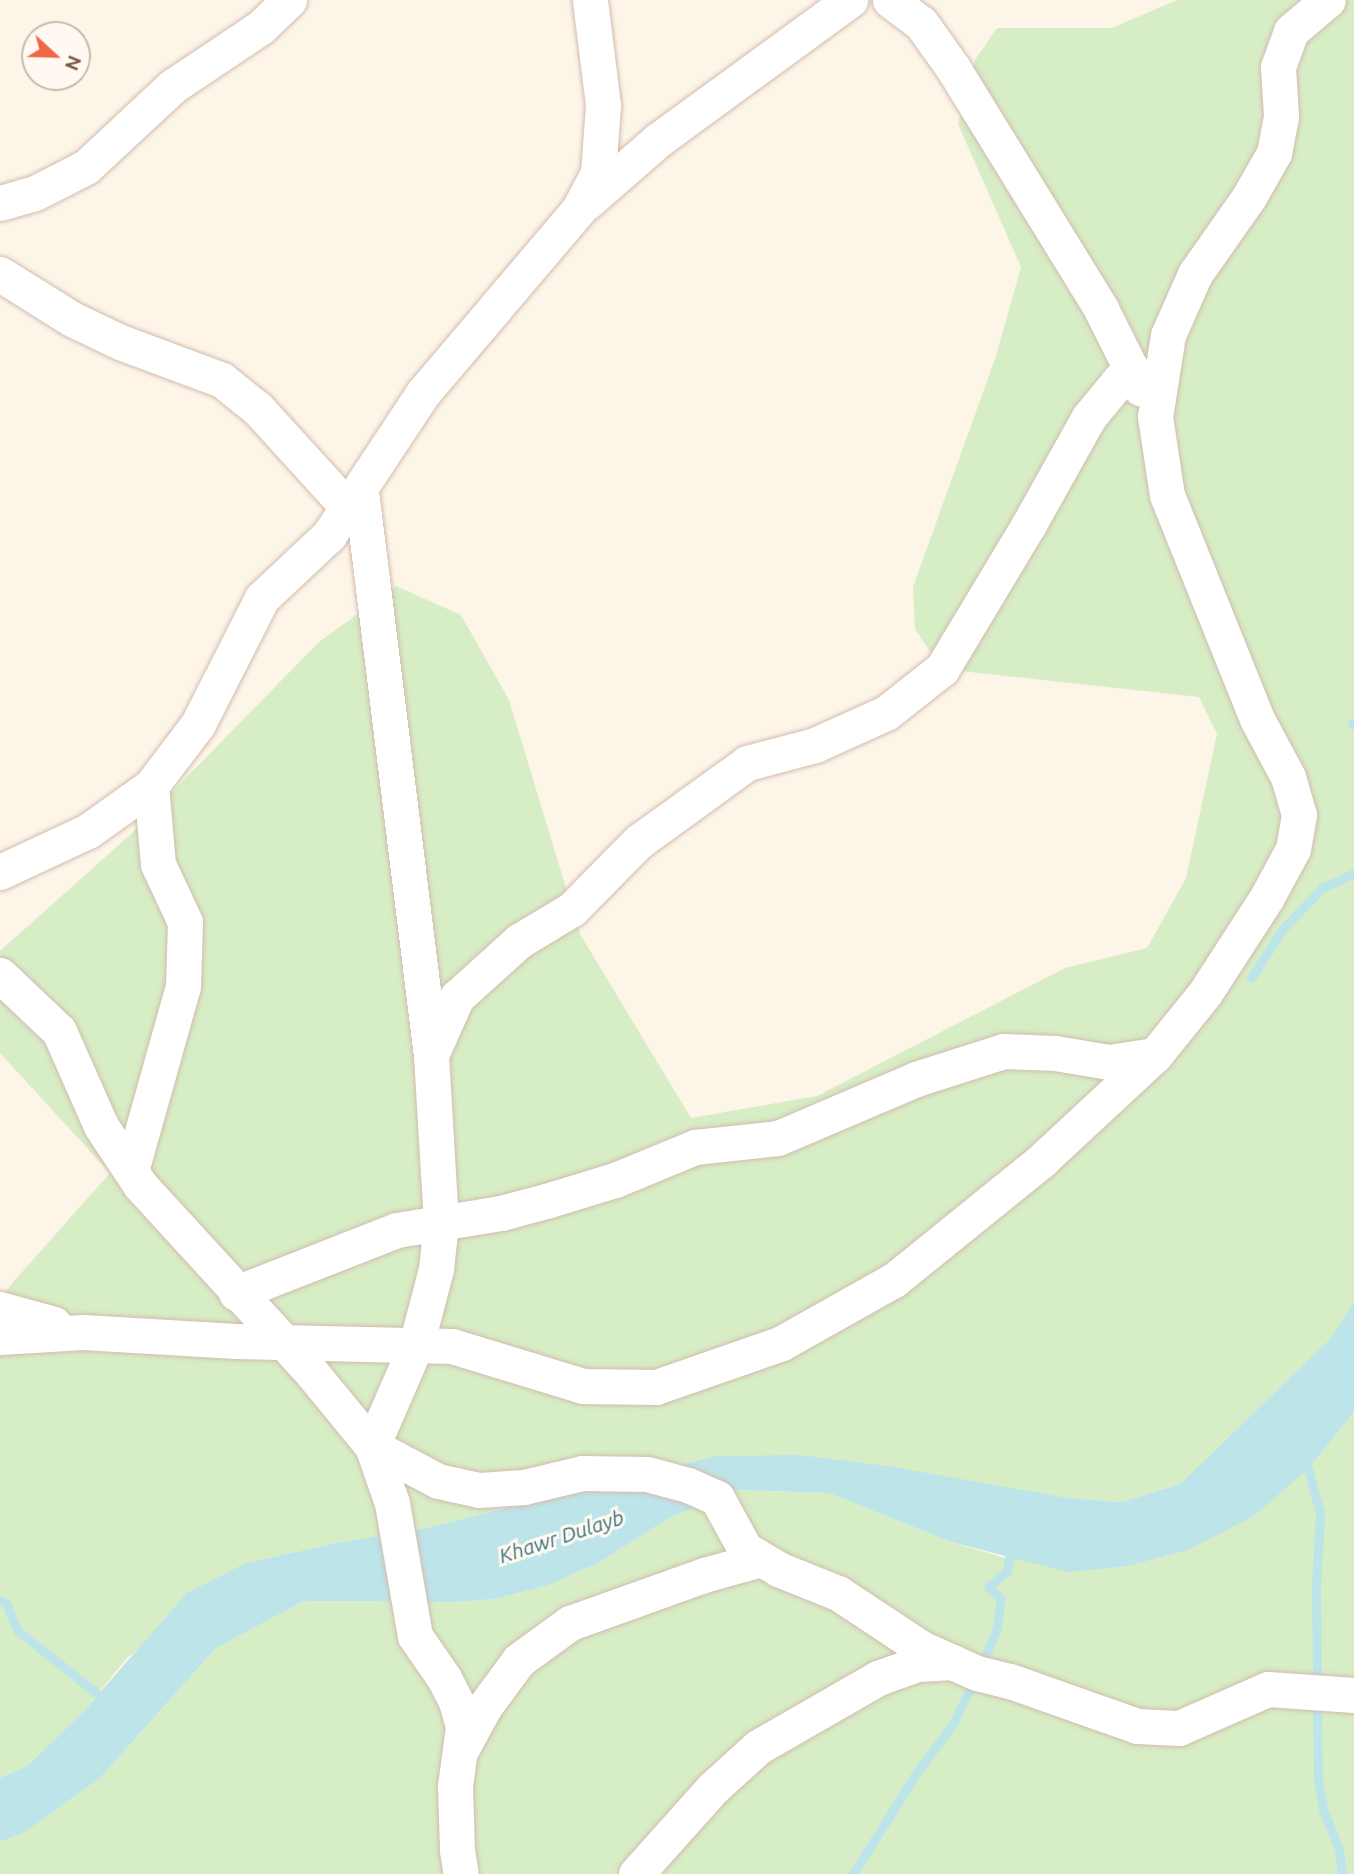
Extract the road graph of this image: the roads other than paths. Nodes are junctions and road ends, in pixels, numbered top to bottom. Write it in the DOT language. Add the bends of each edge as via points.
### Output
graph roads {
  1 [pos="289,0"];
  2 [pos="590,0"];
  3 [pos="850,0"];
  4 [pos="890,0"];
  5 [pos="1328,0"];
  6 [pos="0,203"];
  7 [pos="579,209"];
  8 [pos="0,274"];
  9 [pos="1130,367"];
  10 [pos="1155,417"];
  11 [pos="355,500"];
  12 [pos="151,786"];
  13 [pos="0,872"];
  14 [pos="0,975"];
  15 [pos="431,1055"];
  16 [pos="1156,1055"];
  17 [pos="131,1171"];
  18 [pos="441,1223"];
  19 [pos="236,1293"];
  20 [pos="0,1309"];
  21 [pos="83,1332"];
  22 [pos="0,1337"];
  23 [pos="283,1343"];
  24 [pos="416,1345"];
  25 [pos="372,1446"];
  26 [pos="761,1559"];
  27 [pos="953,1662"];
  28 [pos="1354,1695"];
  29 [pos="460,1752"];
  30 [pos="461,1874"];
  31 [pos="636,1874"];
  1 -- 6 [label="street" via="261,27 173,86 86,167 35,193"];
  2 -- 7 [label="street" via="603,105 598,173"];
  3 -- 7 [label="street" via="658,140"];
  4 -- 9 [label="street" via="921,23 953,68 1101,309"];
  5 -- 10 [label="street" via="1291,31 1278,67 1281,116 1275,153 1195,274 1168,335"];
  7 -- 11 [label="street" via="423,393"];
  8 -- 11 [label="street" via="72,319 120,342 222,380"];
  9 -- 10 [label="street"];
  9 -- 15 [label="street" via="1089,417 942,669 886,713 815,745 747,763 638,842 572,909 519,941 457,997"];
  10 -- 16 [label="street" via="1167,495 1257,719 1288,777 1299,815 1293,849 1266,897 1205,993"];
  11 -- 12 [label="street" via="329,535 262,598 198,724"];
  11 -- 15 [label="street"];
  12 -- 13 [label="street" via="88,831"];
  12 -- 17 [label="street" via="158,864 184,922 183,986"];
  14 -- 17 [label="street" via="59,1031 101,1126"];
  15 -- 18 [label="street"];
  16 -- 18 [label="street" via="1109,1062 1003,1051 916,1079 778,1138 695,1147 615,1180 546,1201"];
  16 -- 24 [label="street" via="1042,1160 894,1280 782,1343 656,1387 583,1386 452,1346"];
  17 -- 19 [label="street"];
  18 -- 19 [label="street" via="397,1230"];
  18 -- 24 [label="street" via="436,1269"];
  19 -- 23 [label="street"];
  20 -- 21 [label="street"];
  21 -- 22 [label="street"];
  21 -- 23 [label="street"];
  23 -- 24 [label="street"];
  23 -- 25 [label="street"];
  24 -- 25 [label="street"];
  25 -- 26 [label="street" via="438,1481 479,1490 524,1487 582,1473 647,1474 688,1485 717,1498 745,1549"];
  25 -- 29 [label="street" via="392,1503 415,1636 456,1702 463,1727"];
  26 -- 27 [label="street" via="838,1593 922,1648"];
  26 -- 29 [label="street" via="704,1574 570,1623 519,1660 485,1706"];
  27 -- 28 [label="street" via="1137,1726 1179,1728 1268,1689"];
  27 -- 31 [label="street" via="917,1664 878,1678 758,1747 713,1788"];
  29 -- 30 [label="street" via="455,1786"];
}
